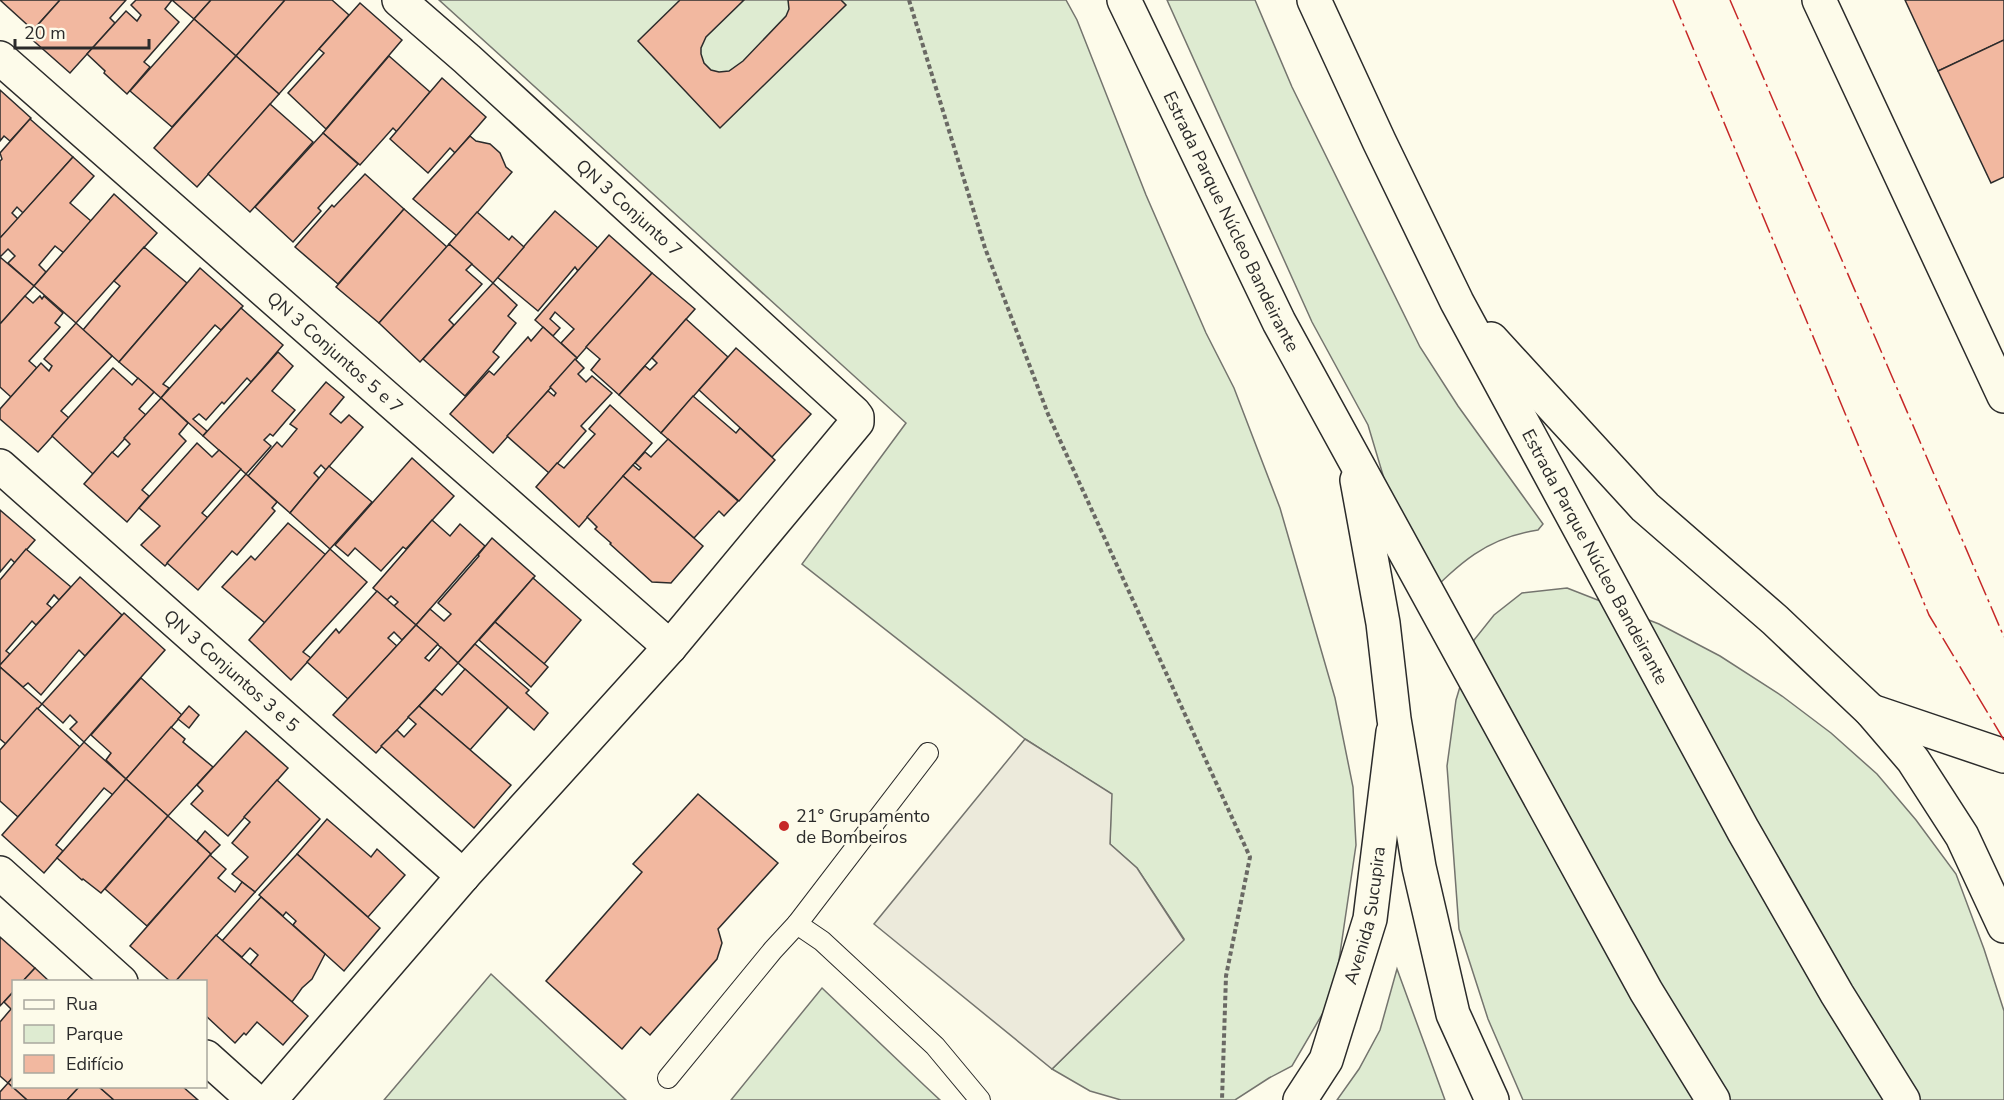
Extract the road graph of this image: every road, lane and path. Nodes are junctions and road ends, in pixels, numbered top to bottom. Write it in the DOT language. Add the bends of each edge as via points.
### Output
graph roads {
  1 [pos="399,0"];
  2 [pos="909,0"];
  3 [pos="1125,0"];
  4 [pos="1314,0"];
  5 [pos="1819,0"];
  6 [pos="0,58"];
  7 [pos="1457,302"];
  8 [pos="2004,396"];
  9 [pos="1351,452"];
  10 [pos="0,466"];
  11 [pos="670,647"];
  12 [pos="1871,711"];
  13 [pos="1394,719"];
  14 [pos="928,753"];
  15 [pos="2004,756"];
  16 [pos="0,873"];
  17 [pos="463,876"];
  18 [pos="797,924"];
  19 [pos="2004,926"];
  20 [pos="120,980"];
  21 [pos="207,1058"];
  22 [pos="668,1078"];
  23 [pos="983,1098"];
  24 [pos="254,1100"];
  25 [pos="270,1100"];
  26 [pos="1222,1100"];
  27 [pos="1299,1100"];
  28 [pos="1492,1100"];
  29 [pos="1713,1100"];
  30 [pos="1903,1100"];
  1 -- 11 [label="main road, QN 3 Conjunto 7" via="857,417"];
  2 -- 26 [label="path" via="985,248 1048,414 1250,857 1226,976"];
  3 -- 9 [label="main road, Estrada Parque Núcleo Bandeirante" via="1279,322"];
  4 -- 7 [label="main road, Estrada Parque Núcleo Bandeirante"];
  5 -- 8 [label="main road"];
  6 -- 11 [label="main road, QN 3 Conjuntos 5 e 7"];
  7 -- 12 [label="main road" via="1645,507 1775,620"];
  7 -- 30 [label="main road, Estrada Parque Núcleo Bandeirante" via="1743,830"];
  9 -- 13 [label="main road" via="1383,623"];
  9 -- 29 [label="main road, Estrada Parque Núcleo Bandeirante" via="1635,971"];
  10 -- 17 [label="main road, QN 3 Conjuntos 3 e 5"];
  11 -- 17 [label="main road"];
  12 -- 15 [label="main road"];
  12 -- 19 [label="main road" via="1913,760 1962,836"];
  13 -- 27 [label="main road, Avenida Sucupira" via="1370,919 1326,1060"];
  13 -- 28 [label="main road" via="1419,867 1453,1014"];
  14 -- 18 [label="lane"];
  16 -- 20 [label="main road"];
  17 -- 25 [label="main road"];
  18 -- 22 [label="lane"];
  18 -- 23 [label="lane" via="822,941 935,1046"];
  21 -- 24 [label="main road"];
}
